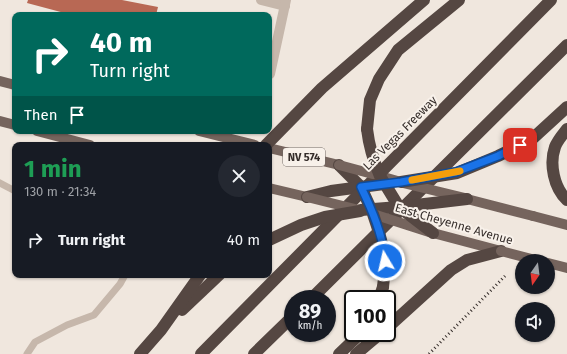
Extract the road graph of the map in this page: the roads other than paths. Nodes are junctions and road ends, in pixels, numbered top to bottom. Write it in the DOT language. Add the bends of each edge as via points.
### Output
graph roads {
  1 [pos="261,0"];
  2 [pos="424,0"];
  3 [pos="459,0"];
  4 [pos="551,0"];
  5 [pos="286,3"];
  6 [pos="567,45"];
  7 [pos="272,65"];
  8 [pos="0,82"];
  9 [pos="12,84"];
  10 [pos="567,107"];
  11 [pos="0,121"];
  12 [pos="12,124"];
  13 [pos="567,129"];
  14 [pos="48,134"];
  15 [pos="211,134"];
  16 [pos="79,142"];
  17 [pos="243,142"];
  18 [pos="269,142"];
  19 [pos="272,149"];
  20 [pos="340,166"];
  21 [pos="382,180"];
  22 [pos="401,182"];
  23 [pos="0,183"];
  24 [pos="361,187"];
  25 [pos="12,189"];
  26 [pos="272,189"];
  27 [pos="307,197"];
  28 [pos="467,199"];
  29 [pos="566,199"];
  30 [pos="399,207"];
  31 [pos="368,211"];
  32 [pos="567,225"];
  33 [pos="433,233"];
  34 [pos="272,239"];
  35 [pos="501,251"];
  36 [pos="515,255"];
  37 [pos="555,265"];
  38 [pos="566,268"];
  39 [pos="123,278"];
  40 [pos="198,278"];
  41 [pos="216,278"];
  42 [pos="320,290"];
  43 [pos="382,290"];
  44 [pos="396,320"];
  45 [pos="284,325"];
  46 [pos="161,330"];
  47 [pos="352,342"];
  48 [pos="370,342"];
  49 [pos="27,354"];
  50 [pos="140,354"];
  51 [pos="201,354"];
  52 [pos="254,354"];
  53 [pos="340,354"];
  54 [pos="356,354"];
  1 -- 5 [label="street"];
  2 -- 18 [label="highway" via="322,88"];
  3 -- 21 [label="highway, bridge" via="398,50 379,79 370,100 367,129 369,146"];
  4 -- 51 [label="highway, Las Vegas Freeway"];
  5 -- 7 [label="street"];
  6 -- 42 [label="highway"];
  8 -- 9 [label="main road"];
  10 -- 22 [label="highway, bridge" via="531,140 498,156 456,172"];
  11 -- 12 [label="main road"];
  13 -- 29 [label="highway" via="555,147 552,167 557,185"];
  14 -- 16 [label="main road"];
  15 -- 17 [label="main road"];
  19 -- 20 [label="main road, NV 574"];
  20 -- 21 [label="main road, NV 574, bridge"];
  20 -- 24 [label="highway"];
  21 -- 22 [label="highway"];
  21 -- 24 [label="highway, bridge"];
  21 -- 30 [label="highway"];
  22 -- 28 [label="main road, bridge"];
  23 -- 25 [label="lane"];
  24 -- 27 [label="highway"];
  24 -- 31 [label="highway, bridge"];
  26 -- 27 [label="main road, East Cheyenne Avenue"];
  27 -- 31 [label="main road, East Cheyenne Avenue, bridge"];
  28 -- 30 [label="highway, bridge"];
  28 -- 32 [label="main road, bridge"];
  30 -- 31 [label="highway"];
  30 -- 33 [label="highway, bridge"];
  31 -- 33 [label="main road, East Cheyenne Avenue, bridge"];
  31 -- 34 [label="highway, bridge" via="325,217"];
  31 -- 43 [label="highway, bridge" via="382,240 386,269"];
  33 -- 35 [label="main road, East Cheyenne Avenue"];
  35 -- 36 [label="main road, East Cheyenne Avenue, bridge"];
  35 -- 44 [label="highway" via="467,260 451,270"];
  37 -- 38 [label="main road"];
  39 -- 49 [label="lane" via="94,315 67,325 35,342"];
  40 -- 46 [label="highway"];
  41 -- 46 [label="highway"];
  45 -- 52 [label="highway"];
  46 -- 50 [label="highway"];
  47 -- 53 [label="highway"];
  48 -- 54 [label="highway"];
}
